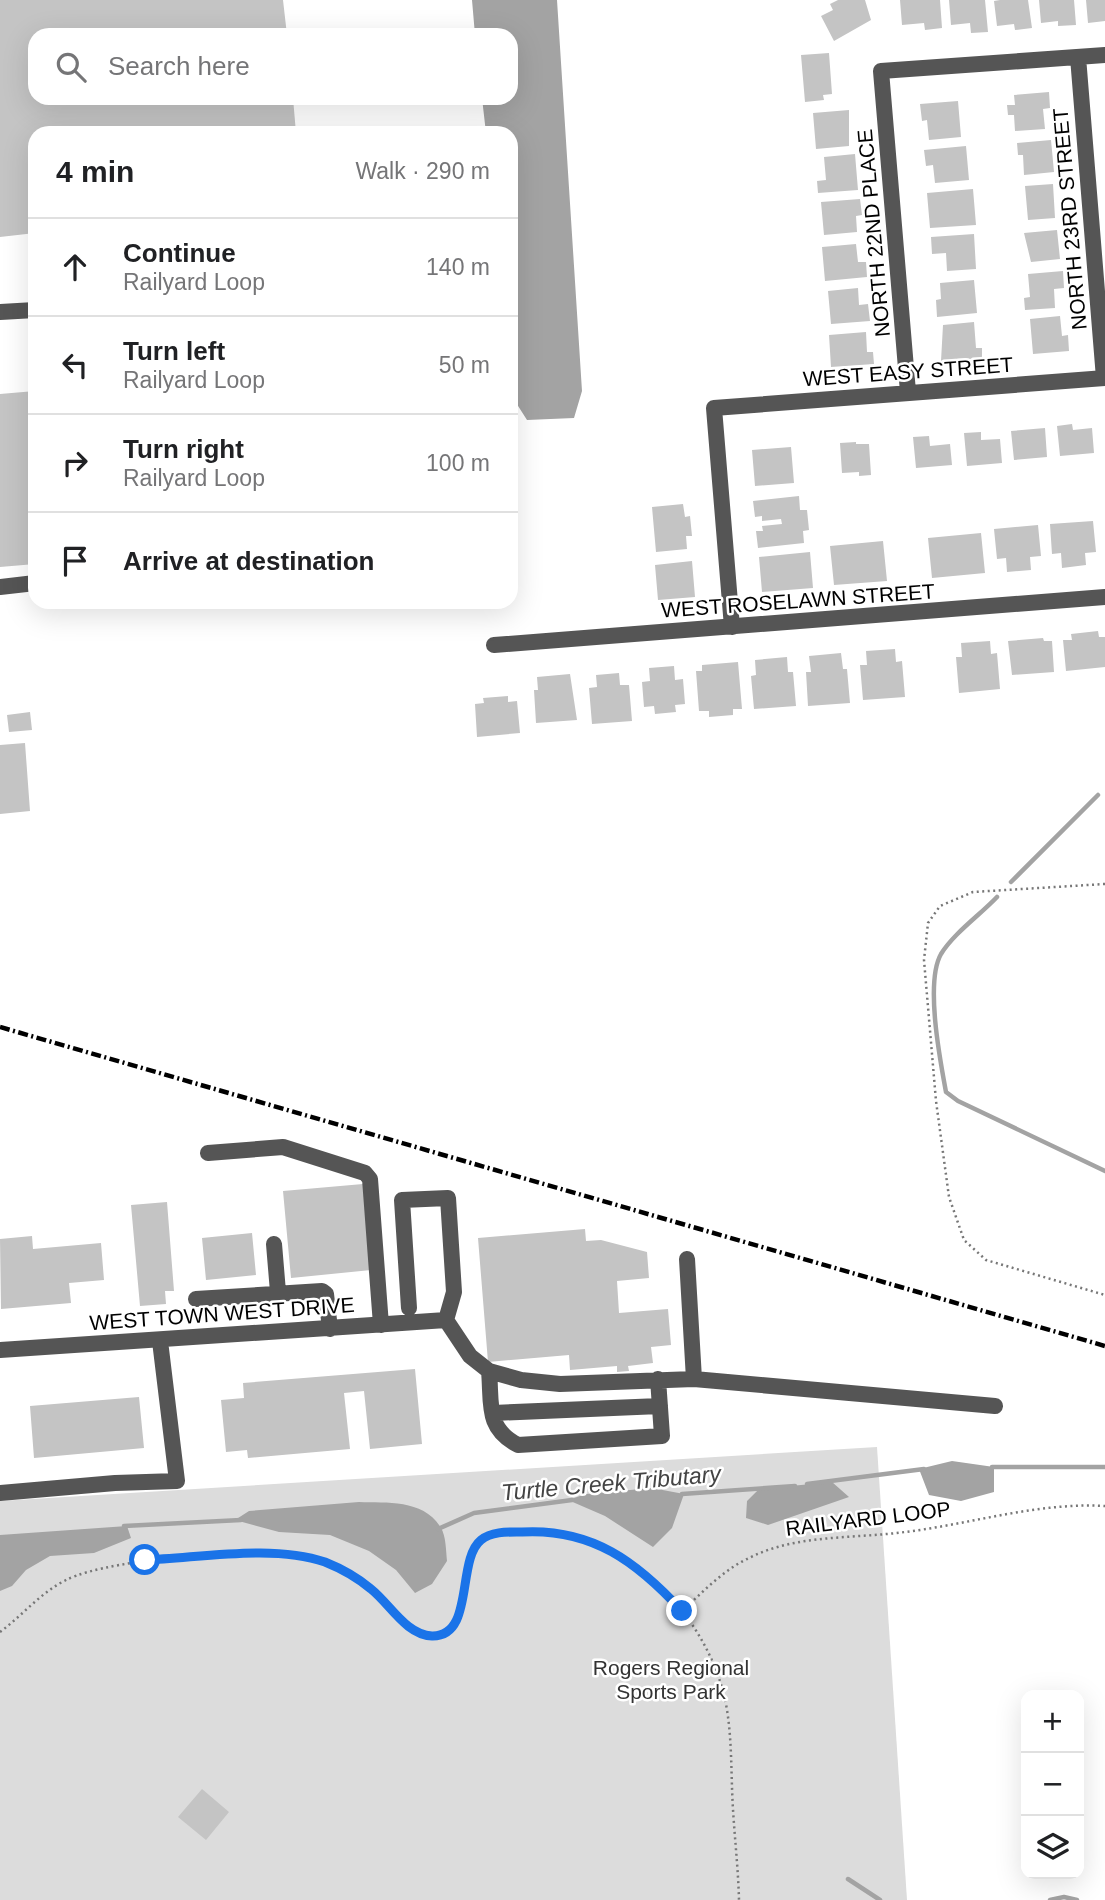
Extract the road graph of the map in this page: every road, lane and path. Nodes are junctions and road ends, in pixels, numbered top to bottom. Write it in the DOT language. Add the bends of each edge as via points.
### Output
graph roads {
  1 [pos="1105,55"];
  2 [pos="1078,57"];
  3 [pos="28,310"];
  4 [pos="0,312"];
  5 [pos="1104,378"];
  6 [pos="908,392"];
  7 [pos="28,584"];
  8 [pos="0,587"];
  9 [pos="1105,597"];
  10 [pos="732,627"];
  11 [pos="494,645"];
  12 [pos="1105,884"];
  13 [pos="208,1153"];
  14 [pos="274,1244"];
  15 [pos="687,1259"];
  16 [pos="278,1292"];
  17 [pos="1105,1295"];
  18 [pos="196,1299"];
  19 [pos="409,1308"];
  20 [pos="446,1320"];
  21 [pos="381,1325"];
  22 [pos="330,1329"];
  23 [pos="160,1341"];
  24 [pos="0,1350"];
  25 [pos="489,1371"];
  26 [pos="694,1379"];
  27 [pos="658,1380"];
  28 [pos="660,1406"];
  29 [pos="995,1406"];
  30 [pos="493,1413"];
  31 [pos="0,1493"];
  32 [pos="1105,1506"];
  33 [pos="682,1611"];
  34 [pos="0,1632"];
  35 [pos="739,1900"];
  1 -- 2 [label="street"];
  2 -- 5 [label="street, NORTH 23RD STREET"];
  2 -- 6 [label="street, NORTH 22ND PLACE" via="881,71"];
  3 -- 4 [label="street"];
  5 -- 6 [label="street, WEST EASY STREET"];
  6 -- 10 [label="street, WEST EASY STREET" via="714,408"];
  7 -- 8 [label="street"];
  9 -- 10 [label="street, WEST ROSELAWN STREET"];
  10 -- 11 [label="street, WEST ROSELAWN STREET"];
  12 -- 17 [label="path" via="973,892 940,906 928,923 924,960 949,1197 964,1240 986,1260"];
  13 -- 21 [label="street" via="283,1147 365,1173 370,1179"];
  14 -- 16 [label="street"];
  15 -- 26 [label="street"];
  16 -- 18 [label="street"];
  16 -- 22 [label="street" via="326,1294"];
  19 -- 20 [label="street" via="402,1200 448,1198 454,1292"];
  20 -- 21 [label="street, WEST TOWN WEST DRIVE"];
  20 -- 25 [label="street" via="459,1345"];
  21 -- 22 [label="street, WEST TOWN WEST DRIVE"];
  22 -- 23 [label="street, WEST TOWN WEST DRIVE"];
  23 -- 24 [label="street, WEST TOWN WEST DRIVE"];
  23 -- 31 [label="street" via="177,1482"];
  25 -- 27 [label="street" via="561,1384"];
  25 -- 30 [label="street"];
  26 -- 27 [label="street"];
  26 -- 29 [label="street"];
  27 -- 28 [label="street"];
  28 -- 30 [label="street"];
  28 -- 30 [label="street" via="662,1436 518,1446 494,1428"];
  32 -- 33 [label="path, RAILYARD LOOP" via="1047,1508 777,1547 748,1558"];
  33 -- 34 [label="path" via="631,1561 571,1535 544,1531 489,1535 480,1541 466,1570 456,1622 447,1633 435,1636 412,1629 369,1587 325,1562 240,1555 124,1562 85,1571 47,1591"];
  33 -- 35 [label="path" via="713,1660 724,1694"];
}
